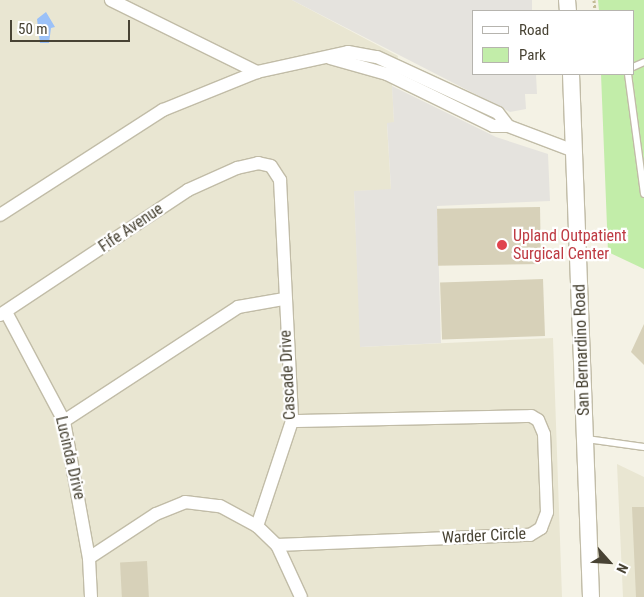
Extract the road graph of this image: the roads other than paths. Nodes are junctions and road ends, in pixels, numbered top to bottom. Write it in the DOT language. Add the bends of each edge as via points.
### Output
graph roads {
  1 [pos="111,0"];
  2 [pos="257,72"];
  3 [pos="571,75"];
  4 [pos="628,75"];
  5 [pos="574,151"];
  6 [pos="271,166"];
  7 [pos="644,194"];
  8 [pos="0,216"];
  9 [pos="284,299"];
  10 [pos="3,314"];
  11 [pos="64,421"];
  12 [pos="292,421"];
  13 [pos="586,439"];
  14 [pos="644,447"];
  15 [pos="257,526"];
  16 [pos="277,545"];
  17 [pos="89,558"];
  18 [pos="91,597"];
  19 [pos="301,597"];
  20 [pos="591,597"];
  1 -- 2 [label="street"];
  2 -- 5 [label="street" via="348,52 377,57 498,114 508,126"];
  2 -- 8 [label="street" via="164,110"];
  3 -- 5 [label="street, San Bernardino Road"];
  4 -- 7 [label="lane"];
  5 -- 13 [label="street, San Bernardino Road"];
  6 -- 9 [label="street, Cascade Drive" via="280,180"];
  6 -- 10 [label="street, Fife Avenue" via="258,163 237,168 188,190"];
  9 -- 11 [label="street" via="238,307"];
  9 -- 12 [label="street, Cascade Drive"];
  10 -- 11 [label="street, Lucinda Drive"];
  11 -- 17 [label="street, Lucinda Drive"];
  12 -- 15 [label="street, Cascade Drive"];
  12 -- 16 [label="street, Warder Circle" via="531,416 538,420 544,434 547,512 541,528 530,536"];
  13 -- 14 [label="lane"];
  13 -- 20 [label="street, San Bernardino Road"];
  15 -- 16 [label="street"];
  15 -- 17 [label="street" via="220,506 186,502 156,514"];
  16 -- 19 [label="street"];
  17 -- 18 [label="street, Lucinda Drive"];
}
